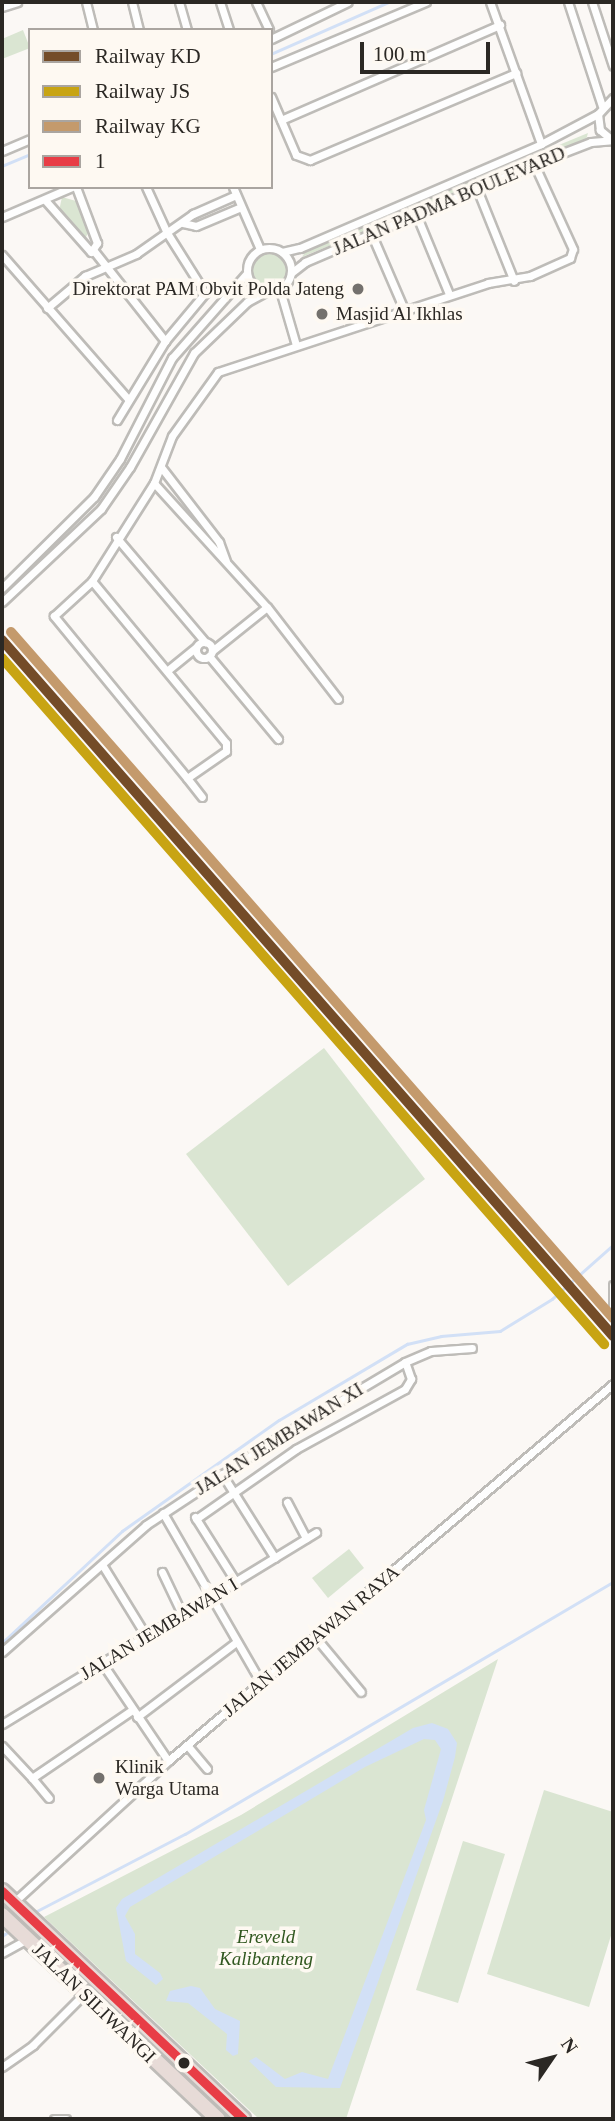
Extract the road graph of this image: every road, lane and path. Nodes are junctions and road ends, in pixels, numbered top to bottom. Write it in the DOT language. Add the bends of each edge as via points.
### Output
graph roads {
  1 [pos="86,2"];
  2 [pos="131,2"];
  3 [pos="179,2"];
  4 [pos="220,2"];
  5 [pos="256,2"];
  6 [pos="348,2"];
  7 [pos="426,2"];
  8 [pos="490,2"];
  9 [pos="568,2"];
  10 [pos="592,2"];
  11 [pos="500,25"];
  12 [pos="92,28"];
  13 [pos="138,28"];
  14 [pos="186,28"];
  15 [pos="228,28"];
  16 [pos="268,28"];
  17 [pos="273,34"];
  18 [pos="273,66"];
  19 [pos="613,66"];
  20 [pos="516,73"];
  21 [pos="613,98"];
  22 [pos="273,102"];
  23 [pos="600,110"];
  24 [pos="281,120"];
  25 [pos="28,140"];
  26 [pos="612,140"];
  27 [pos="541,145"];
  28 [pos="2,151"];
  29 [pos="534,164"];
  30 [pos="70,189"];
  31 [pos="75,189"];
  32 [pos="147,189"];
  33 [pos="477,189"];
  34 [pos="234,191"];
  35 [pos="45,200"];
  36 [pos="241,207"];
  37 [pos="206,209"];
  38 [pos="416,214"];
  39 [pos="2,217"];
  40 [pos="211,220"];
  41 [pos="183,223"];
  42 [pos="167,233"];
  43 [pos="370,233"];
  44 [pos="260,249"];
  45 [pos="94,250"];
  46 [pos="282,252"];
  47 [pos="2,255"];
  48 [pos="104,266"];
  49 [pos="247,273"];
  50 [pos="291,273"];
  51 [pos="514,281"];
  52 [pos="280,290"];
  53 [pos="265,292"];
  54 [pos="449,294"];
  55 [pos="47,308"];
  56 [pos="405,312"];
  57 [pos="165,341"];
  58 [pos="296,345"];
  59 [pos="128,399"];
  60 [pos="117,420"];
  61 [pos="162,467"];
  62 [pos="154,483"];
  63 [pos="116,537"];
  64 [pos="226,562"];
  65 [pos="92,581"];
  66 [pos="2,588"];
  67 [pos="2,602"];
  68 [pos="268,607"];
  69 [pos="201,644"];
  70 [pos="210,654"];
  71 [pos="168,670"];
  72 [pos="338,699"];
  73 [pos="278,740"];
  74 [pos="187,778"];
  75 [pos="202,797"];
  76 [pos="613,1285"];
  77 [pos="613,1306"];
  78 [pos="472,1348"];
  79 [pos="405,1362"];
  80 [pos="613,1384"];
  81 [pos="222,1474"];
  82 [pos="234,1492"];
  83 [pos="287,1502"];
  84 [pos="163,1513"];
  85 [pos="316,1532"];
  86 [pos="306,1538"];
  87 [pos="275,1558"];
  88 [pos="103,1566"];
  89 [pos="162,1572"];
  90 [pos="236,1582"];
  91 [pos="211,1596"];
  92 [pos="182,1615"];
  93 [pos="146,1636"];
  94 [pos="316,1638"];
  95 [pos="236,1642"];
  96 [pos="2,1652"];
  97 [pos="102,1663"];
  98 [pos="261,1683"];
  99 [pos="360,1692"];
  100 [pos="132,1710"];
  101 [pos="137,1717"];
  102 [pos="2,1724"];
  103 [pos="187,1745"];
  104 [pos="2,1746"];
  105 [pos="168,1761"];
  106 [pos="207,1769"];
  107 [pos="32,1778"];
  108 [pos="49,1798"];
  109 [pos="2,1891"];
  110 [pos="17,1920"];
  111 [pos="2,1953"];
  112 [pos="84,1994"];
  113 [pos="2,2067"];
  114 [pos="54,2119"];
  115 [pos="66,2119"];
  116 [pos="218,2119"];
  117 [pos="243,2119"];
  1 -- 12 [label="street"];
  2 -- 13 [label="street"];
  3 -- 14 [label="street"];
  4 -- 15 [label="street"];
  5 -- 16 [label="street"];
  6 -- 17 [label="street"];
  7 -- 18 [label="street"];
  8 -- 11 [label="street"];
  9 -- 23 [label="street"];
  10 -- 19 [label="street"];
  11 -- 20 [label="street"];
  11 -- 24 [label="street"];
  20 -- 24 [label="street" via="310,160 296,155"];
  20 -- 27 [label="street"];
  21 -- 23 [label="street, JALAN PADMA BOULEVARD"];
  22 -- 24 [label="street"];
  23 -- 26 [label="street" via="600,130"];
  23 -- 27 [label="street, JALAN PADMA BOULEVARD"];
  25 -- 28 [label="street"];
  26 -- 29 [label="street, JALAN PADMA BOULEVARD" via="591,142"];
  27 -- 46 [label="street, JALAN PADMA BOULEVARD"];
  29 -- 33 [label="street, JALAN PADMA BOULEVARD"];
  29 -- 51 [label="street" via="573,254"];
  30 -- 35 [label="street"];
  31 -- 45 [label="street" via="89,214 97,243"];
  32 -- 42 [label="street"];
  33 -- 38 [label="street, JALAN PADMA BOULEVARD"];
  33 -- 51 [label="street"];
  34 -- 36 [label="street"];
  34 -- 37 [label="street"];
  35 -- 39 [label="street"];
  35 -- 45 [label="street" via="88,251"];
  36 -- 40 [label="street"];
  36 -- 44 [label="street"];
  37 -- 40 [label="street"];
  37 -- 41 [label="street"];
  38 -- 43 [label="street, JALAN PADMA BOULEVARD"];
  38 -- 54 [label="street"];
  40 -- 41 [label="street" via="197,226"];
  41 -- 42 [label="street"];
  42 -- 48 [label="street" via="136,254"];
  42 -- 57 [label="street" via="205,289"];
  43 -- 50 [label="street, JALAN PADMA BOULEVARD" via="305,261"];
  43 -- 56 [label="street"];
  44 -- 46 [label="street"];
  44 -- 49 [label="street" via="250,258"];
  45 -- 48 [label="street"];
  46 -- 50 [label="street"];
  47 -- 55 [label="street"];
  48 -- 55 [label="street"];
  48 -- 57 [label="street"];
  49 -- 53 [label="street" via="253,286"];
  49 -- 66 [label="street" via="172,358 120,459 94,497"];
  50 -- 52 [label="street"];
  51 -- 54 [label="street"];
  52 -- 53 [label="street"];
  52 -- 58 [label="street"];
  53 -- 67 [label="street" via="247,302 194,353 101,509"];
  54 -- 56 [label="street"];
  55 -- 59 [label="street"];
  56 -- 58 [label="street"];
  57 -- 59 [label="street"];
  58 -- 61 [label="street" via="218,372 172,436"];
  59 -- 60 [label="street"];
  61 -- 62 [label="street"];
  61 -- 64 [label="street" via="219,542"];
  62 -- 63 [label="street"];
  62 -- 64 [label="street"];
  63 -- 65 [label="street"];
  63 -- 69 [label="street"];
  64 -- 68 [label="street"];
  65 -- 71 [label="street"];
  65 -- 74 [label="street" via="54,621"];
  68 -- 70 [label="street"];
  68 -- 72 [label="street"];
  69 -- 70 [label="street"];
  69 -- 70 [label="street" via="198,655"];
  69 -- 71 [label="street"];
  70 -- 73 [label="street"];
  71 -- 74 [label="street" via="228,747"];
  74 -- 75 [label="street"];
  76 -- 77 [label="street"];
  78 -- 79 [label="street, JALAN JEMBAWAN XI" via="431,1351"];
  79 -- 81 [label="street, JALAN JEMBAWAN XI"];
  79 -- 82 [label="street" via="411,1379 405,1389 296,1449"];
  80 -- 94 [label="street, JALAN JEMBAWAN RAYA"];
  81 -- 82 [label="street"];
  81 -- 84 [label="street, JALAN JEMBAWAN XI"];
  82 -- 87 [label="street"];
  82 -- 90 [label="street" via="195,1518"];
  83 -- 86 [label="street"];
  84 -- 88 [label="street, JALAN JEMBAWAN XI"];
  84 -- 91 [label="street"];
  85 -- 86 [label="street, JALAN JEMBAWAN I"];
  86 -- 87 [label="street, JALAN JEMBAWAN I"];
  87 -- 90 [label="street, JALAN JEMBAWAN I"];
  88 -- 93 [label="street"];
  88 -- 96 [label="street"];
  89 -- 92 [label="street"];
  90 -- 91 [label="street, JALAN JEMBAWAN I"];
  91 -- 92 [label="street, JALAN JEMBAWAN I"];
  91 -- 95 [label="street"];
  92 -- 93 [label="street, JALAN JEMBAWAN I"];
  93 -- 97 [label="street, JALAN JEMBAWAN I"];
  94 -- 98 [label="street, JALAN JEMBAWAN RAYA"];
  94 -- 99 [label="street"];
  95 -- 98 [label="street"];
  95 -- 101 [label="street"];
  97 -- 100 [label="street"];
  97 -- 102 [label="street, JALAN JEMBAWAN I"];
  98 -- 103 [label="street, JALAN JEMBAWAN RAYA"];
  100 -- 101 [label="street"];
  100 -- 107 [label="street"];
  101 -- 105 [label="street"];
  103 -- 105 [label="street, JALAN JEMBAWAN RAYA"];
  103 -- 106 [label="street"];
  104 -- 107 [label="street"];
  105 -- 110 [label="street, JALAN JEMBAWAN RAYA"];
  107 -- 108 [label="street"];
  109 -- 110 [label="highway, JALAN SILIWANGI"];
  110 -- 111 [label="street, JALAN JEMBAWAN RAYA"];
  110 -- 112 [label="highway, JALAN SILIWANGI"];
  110 -- 117 [label="highway, JALAN SILIWANGI"];
  112 -- 113 [label="street" via="33,2045"];
  112 -- 116 [label="highway, JALAN SILIWANGI"];
  114 -- 115 [label="street"];
}
